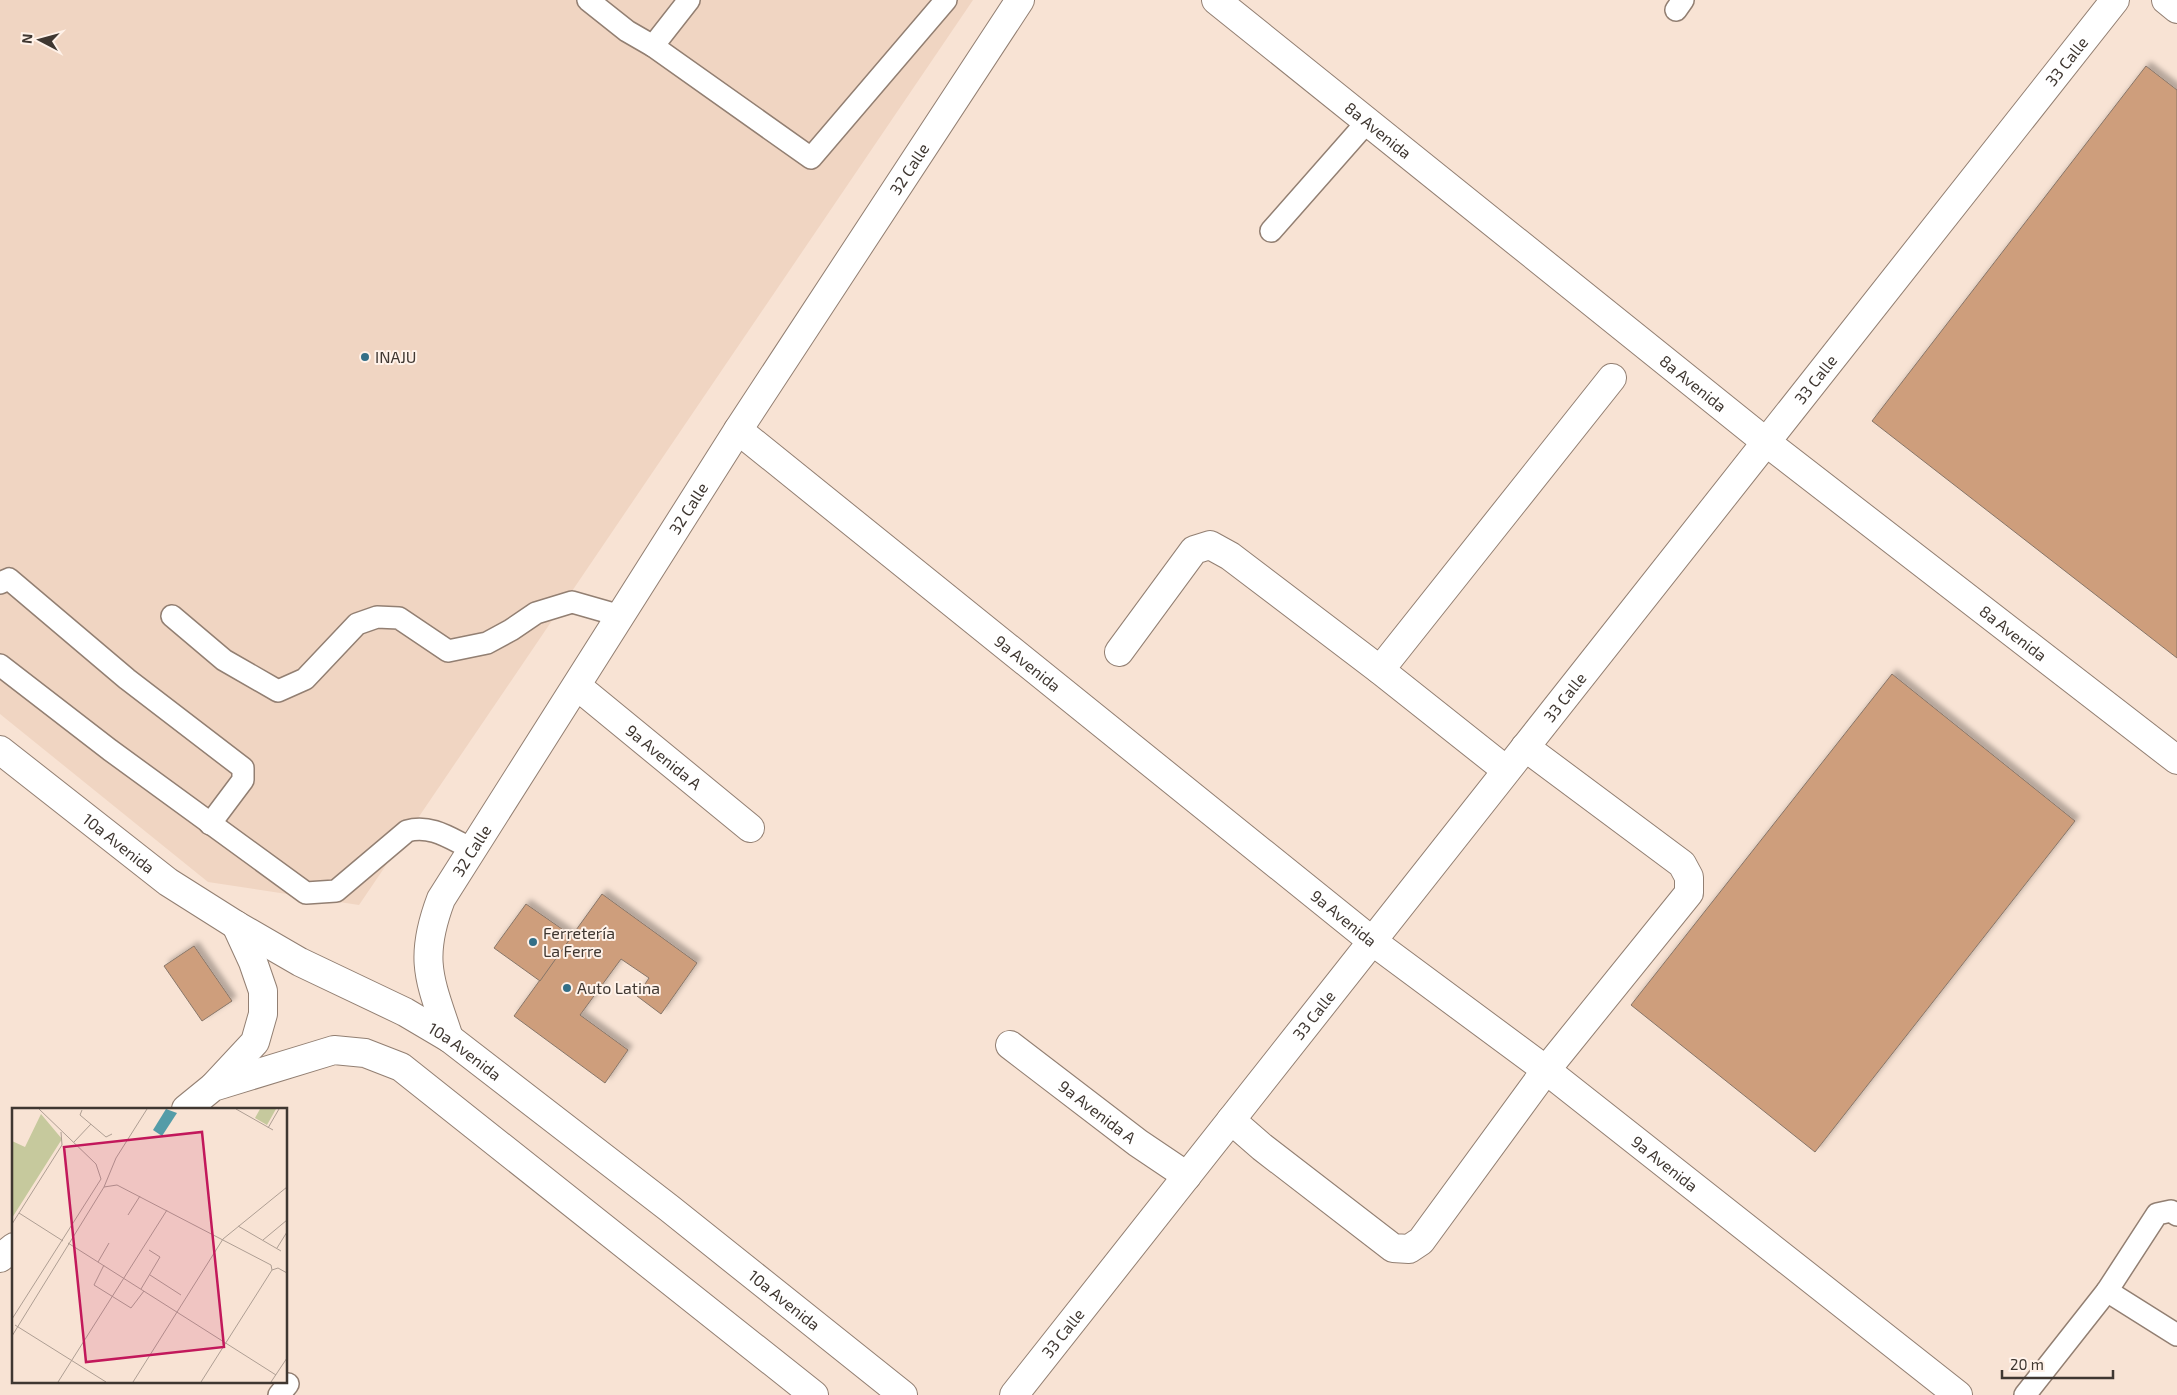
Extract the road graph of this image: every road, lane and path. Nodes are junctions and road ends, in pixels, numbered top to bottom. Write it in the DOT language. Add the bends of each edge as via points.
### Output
graph roads {
  1 [pos="588,0"];
  2 [pos="689,0"];
  3 [pos="946,0"];
  4 [pos="1020,0"];
  5 [pos="1216,0"];
  6 [pos="2115,0"];
  7 [pos="2166,0"];
  8 [pos="2177,9"];
  9 [pos="653,46"];
  10 [pos="1367,122"];
  11 [pos="1271,231"];
  12 [pos="1612,378"];
  13 [pos="738,430"];
  14 [pos="1766,442"];
  15 [pos="0,583"];
  16 [pos="172,616"];
  17 [pos="621,616"];
  18 [pos="1119,652"];
  19 [pos="0,665"];
  20 [pos="1380,670"];
  21 [pos="577,686"];
  22 [pos="1525,747"];
  23 [pos="0,750"];
  24 [pos="2177,760"];
  25 [pos="1506,770"];
  26 [pos="210,824"];
  27 [pos="750,828"];
  28 [pos="472,850"];
  29 [pos="236,925"];
  30 [pos="1372,941"];
  31 [pos="449,1038"];
  32 [pos="1010,1044"];
  33 [pos="1546,1070"];
  34 [pos="213,1087"];
  35 [pos="187,1108"];
  36 [pos="1231,1120"];
  37 [pos="1187,1176"];
  38 [pos="2177,1215"];
  39 [pos="12,1249"];
  40 [pos="0,1258"];
  41 [pos="2107,1290"];
  42 [pos="2177,1335"];
  43 [pos="814,1393"];
  44 [pos="903,1395"];
  45 [pos="1014,1395"];
  46 [pos="1958,1395"];
  47 [pos="2025,1395"];
  1 -- 9 [label="lane"];
  2 -- 9 [label="lane"];
  3 -- 9 [label="lane" via="812,158"];
  4 -- 13 [label="street, 32 Calle"];
  5 -- 10 [label="street, 8a Avenida"];
  6 -- 14 [label="street, 33 Calle"];
  7 -- 8 [label="street"];
  10 -- 11 [label="lane"];
  10 -- 14 [label="street, 8a Avenida"];
  12 -- 20 [label="street"];
  13 -- 17 [label="street, 32 Calle"];
  13 -- 30 [label="street, 9a Avenida"];
  14 -- 22 [label="street, 33 Calle"];
  14 -- 24 [label="street, 8a Avenida"];
  15 -- 26 [label="lane" via="9,579 127,679 243,768 243,780"];
  16 -- 17 [label="lane" via="224,660 278,691 305,679 357,624 377,617 399,618 448,652 487,643 536,613 572,602"];
  17 -- 21 [label="street, 32 Calle"];
  18 -- 20 [label="street" via="1194,550 1210,545 1230,556"];
  19 -- 26 [label="lane"];
  20 -- 25 [label="street"];
  21 -- 27 [label="street, 9a Avenida A"];
  21 -- 28 [label="street, 32 Calle"];
  22 -- 25 [label="street, 33 Calle"];
  22 -- 33 [label="street" via="1682,864 1689,877 1688,893"];
  23 -- 29 [label="street, 10a Avenida" via="168,882"];
  25 -- 30 [label="street, 33 Calle"];
  26 -- 28 [label="lane" via="306,893 336,891 407,831 415,828 432,830"];
  28 -- 31 [label="street, 32 Calle" via="441,899 431,924 427,952 429,978"];
  29 -- 31 [label="street, 10a Avenida" via="300,962 405,1012"];
  29 -- 34 [label="street" via="263,991 263,1014 255,1042"];
  30 -- 33 [label="street, 9a Avenida"];
  30 -- 36 [label="street, 33 Calle"];
  31 -- 44 [label="street, 10a Avenida"];
  32 -- 37 [label="street, 9a Avenida A" via="1138,1143"];
  33 -- 36 [label="street" via="1420,1240 1408,1249 1393,1248"];
  33 -- 46 [label="street, 9a Avenida"];
  34 -- 35 [label="street"];
  34 -- 43 [label="street" via="334,1050 365,1053 401,1067"];
  36 -- 37 [label="street, 33 Calle"];
  37 -- 45 [label="street, 33 Calle"];
  38 -- 41 [label="lane" via="2171,1211 2156,1214"];
  39 -- 40 [label="street"];
  41 -- 42 [label="lane"];
  41 -- 47 [label="lane"];
}
